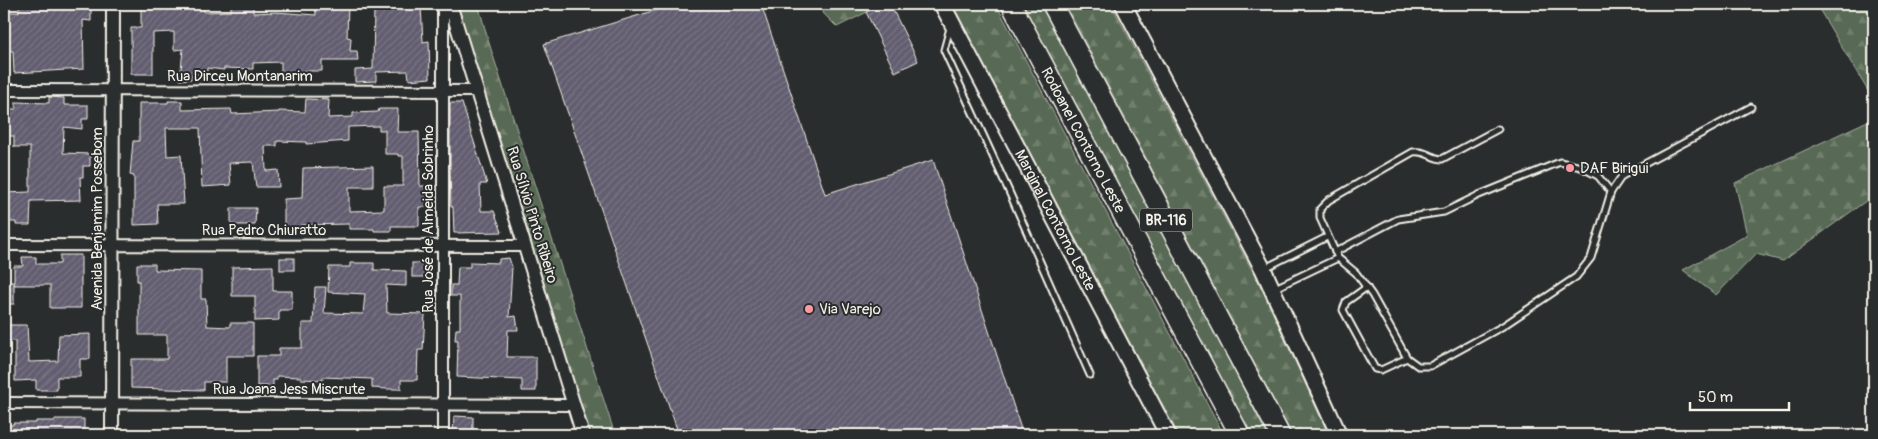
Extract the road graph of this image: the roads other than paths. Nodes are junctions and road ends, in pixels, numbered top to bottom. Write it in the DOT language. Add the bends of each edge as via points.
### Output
graph roads {
  1 [pos="114,4"];
  2 [pos="443,4"];
  3 [pos="450,4"];
  4 [pos="942,4"];
  5 [pos="1011,4"];
  6 [pos="1052,4"];
  7 [pos="1123,4"];
  8 [pos="952,22"];
  9 [pos="4,90"];
  10 [pos="113,90"];
  11 [pos="443,91"];
  12 [pos="477,91"];
  13 [pos="1751,108"];
  14 [pos="1498,129"];
  15 [pos="1611,192"];
  16 [pos="1327,237"];
  17 [pos="4,244"];
  18 [pos="113,245"];
  19 [pos="443,246"];
  20 [pos="524,246"];
  21 [pos="1335,252"];
  22 [pos="1338,258"];
  23 [pos="1263,269"];
  24 [pos="1366,287"];
  25 [pos="1272,289"];
  26 [pos="1407,358"];
  27 [pos="1090,375"];
  28 [pos="4,403"];
  29 [pos="112,404"];
  30 [pos="443,404"];
  31 [pos="573,405"];
  32 [pos="112,435"];
  33 [pos="443,435"];
  34 [pos="583,435"];
  35 [pos="1168,435"];
  36 [pos="1240,435"];
  37 [pos="1280,435"];
  38 [pos="1339,435"];
  1 -- 10 [label="street, Avenida Benjamim Possebom"];
  2 -- 11 [label="street, Rua José de Almeida Sobrinho"];
  3 -- 12 [label="street, Rua Sílvio Pinto Ribeiro"];
  4 -- 8 [label="main road, Marginal Contorno Leste"];
  5 -- 36 [label="highway, Rodoanel Contorno Leste / BR-116"];
  6 -- 37 [label="highway, BR-116"];
  7 -- 23 [label="main road"];
  8 -- 27 [label="lane" via="944,50"];
  8 -- 35 [label="main road, Marginal Contorno Leste"];
  9 -- 10 [label="street, Rua Dirceu Montanarim"];
  10 -- 11 [label="street, Rua Dirceu Montanarim"];
  10 -- 18 [label="street, Avenida Benjamim Possebom"];
  11 -- 12 [label="street, Rua Dirceu Montanarim"];
  11 -- 19 [label="street, Rua José de Almeida Sobrinho"];
  12 -- 20 [label="street, Rua Sílvio Pinto Ribeiro"];
  13 -- 15 [label="lane" via="1622,176"];
  14 -- 16 [label="lane" via="1442,158 1421,151 1413,152 1329,200 1320,209"];
  15 -- 21 [label="lane" via="1598,176 1581,166 1560,162 1444,212 1398,219"];
  15 -- 26 [label="lane" via="1591,258 1576,277 1503,326 1430,366 1418,366"];
  16 -- 21 [label="lane"];
  16 -- 23 [label="lane"];
  17 -- 18 [label="street, Rua Pedro Chiuratto"];
  18 -- 19 [label="street, Rua Pedro Chiuratto"];
  18 -- 29 [label="street, Avenida Benjamim Possebom"];
  19 -- 20 [label="street, Rua Pedro Chiuratto"];
  19 -- 30 [label="street, Rua José de Almeida Sobrinho"];
  20 -- 31 [label="street, Rua Sílvio Pinto Ribeiro"];
  21 -- 22 [label="lane"];
  22 -- 24 [label="lane" via="1356,273"];
  22 -- 25 [label="lane"];
  23 -- 25 [label="main road"];
  24 -- 26 [label="lane"];
  24 -- 26 [label="lane" via="1346,302 1343,310 1375,369 1381,370"];
  25 -- 38 [label="main road"];
  28 -- 29 [label="street, Rua Joana Jess Miscrute"];
  29 -- 30 [label="street, Rua Joana Jess Miscrute"];
  29 -- 32 [label="street, Avenida Benjamim Possebom"];
  30 -- 31 [label="street, Rua Joana Jess Miscrute"];
  30 -- 33 [label="street, Rua José de Almeida Sobrinho"];
  31 -- 34 [label="street, Rua Sílvio Pinto Ribeiro"];
}
